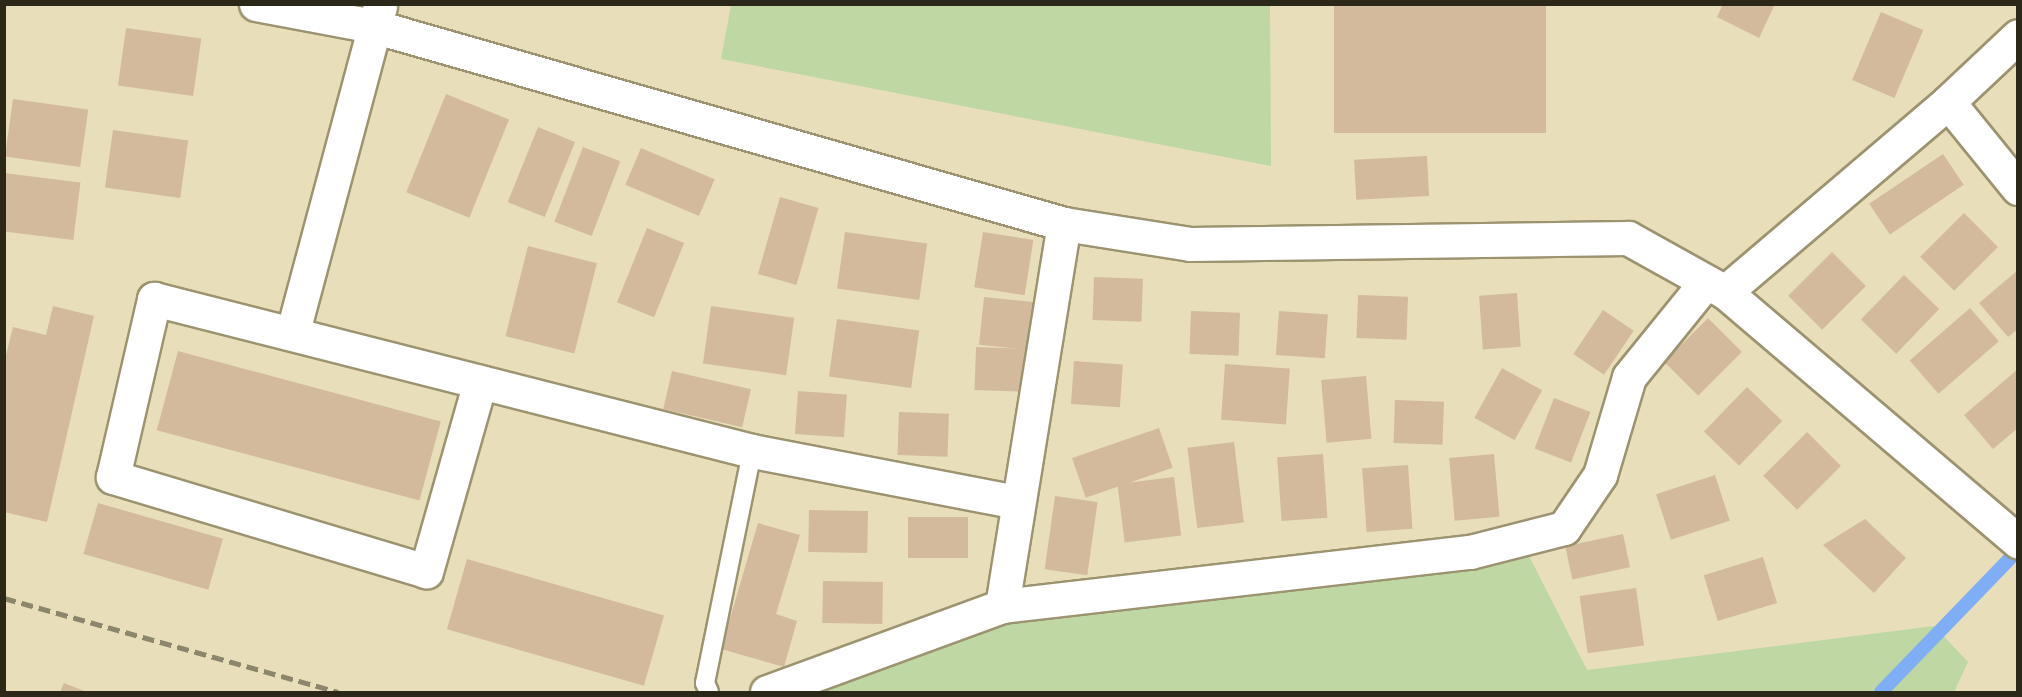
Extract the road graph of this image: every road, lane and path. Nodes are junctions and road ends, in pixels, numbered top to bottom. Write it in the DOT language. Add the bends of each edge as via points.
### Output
graph roads {
  1 [pos="256,4"];
  2 [pos="377,15"];
  3 [pos="2018,36"];
  4 [pos="1948,102"];
  5 [pos="2018,188"];
  6 [pos="1064,224"];
  7 [pos="1716,287"];
  8 [pos="293,331"];
  9 [pos="480,382"];
  10 [pos="752,451"];
  11 [pos="1018,502"];
  12 [pos="2018,541"];
  13 [pos="1002,606"];
  14 [pos="709,693"];
  15 [pos="767,693"];
  1 -- 2 [label="street"];
  2 -- 6 [label="street"];
  2 -- 8 [label="street"];
  3 -- 4 [label="street"];
  4 -- 5 [label="street"];
  4 -- 7 [label="street"];
  6 -- 7 [label="street" via="1190,244 1628,238"];
  6 -- 11 [label="street"];
  7 -- 12 [label="street"];
  7 -- 13 [label="street" via="1629,377 1600,475 1564,528 1470,552"];
  8 -- 9 [label="street"];
  8 -- 9 [label="street" via="154,299 113,477 426,571"];
  9 -- 10 [label="street"];
  10 -- 11 [label="street"];
  10 -- 14 [label="lane" via="705,682"];
  11 -- 13 [label="street"];
  13 -- 15 [label="street"];
}
